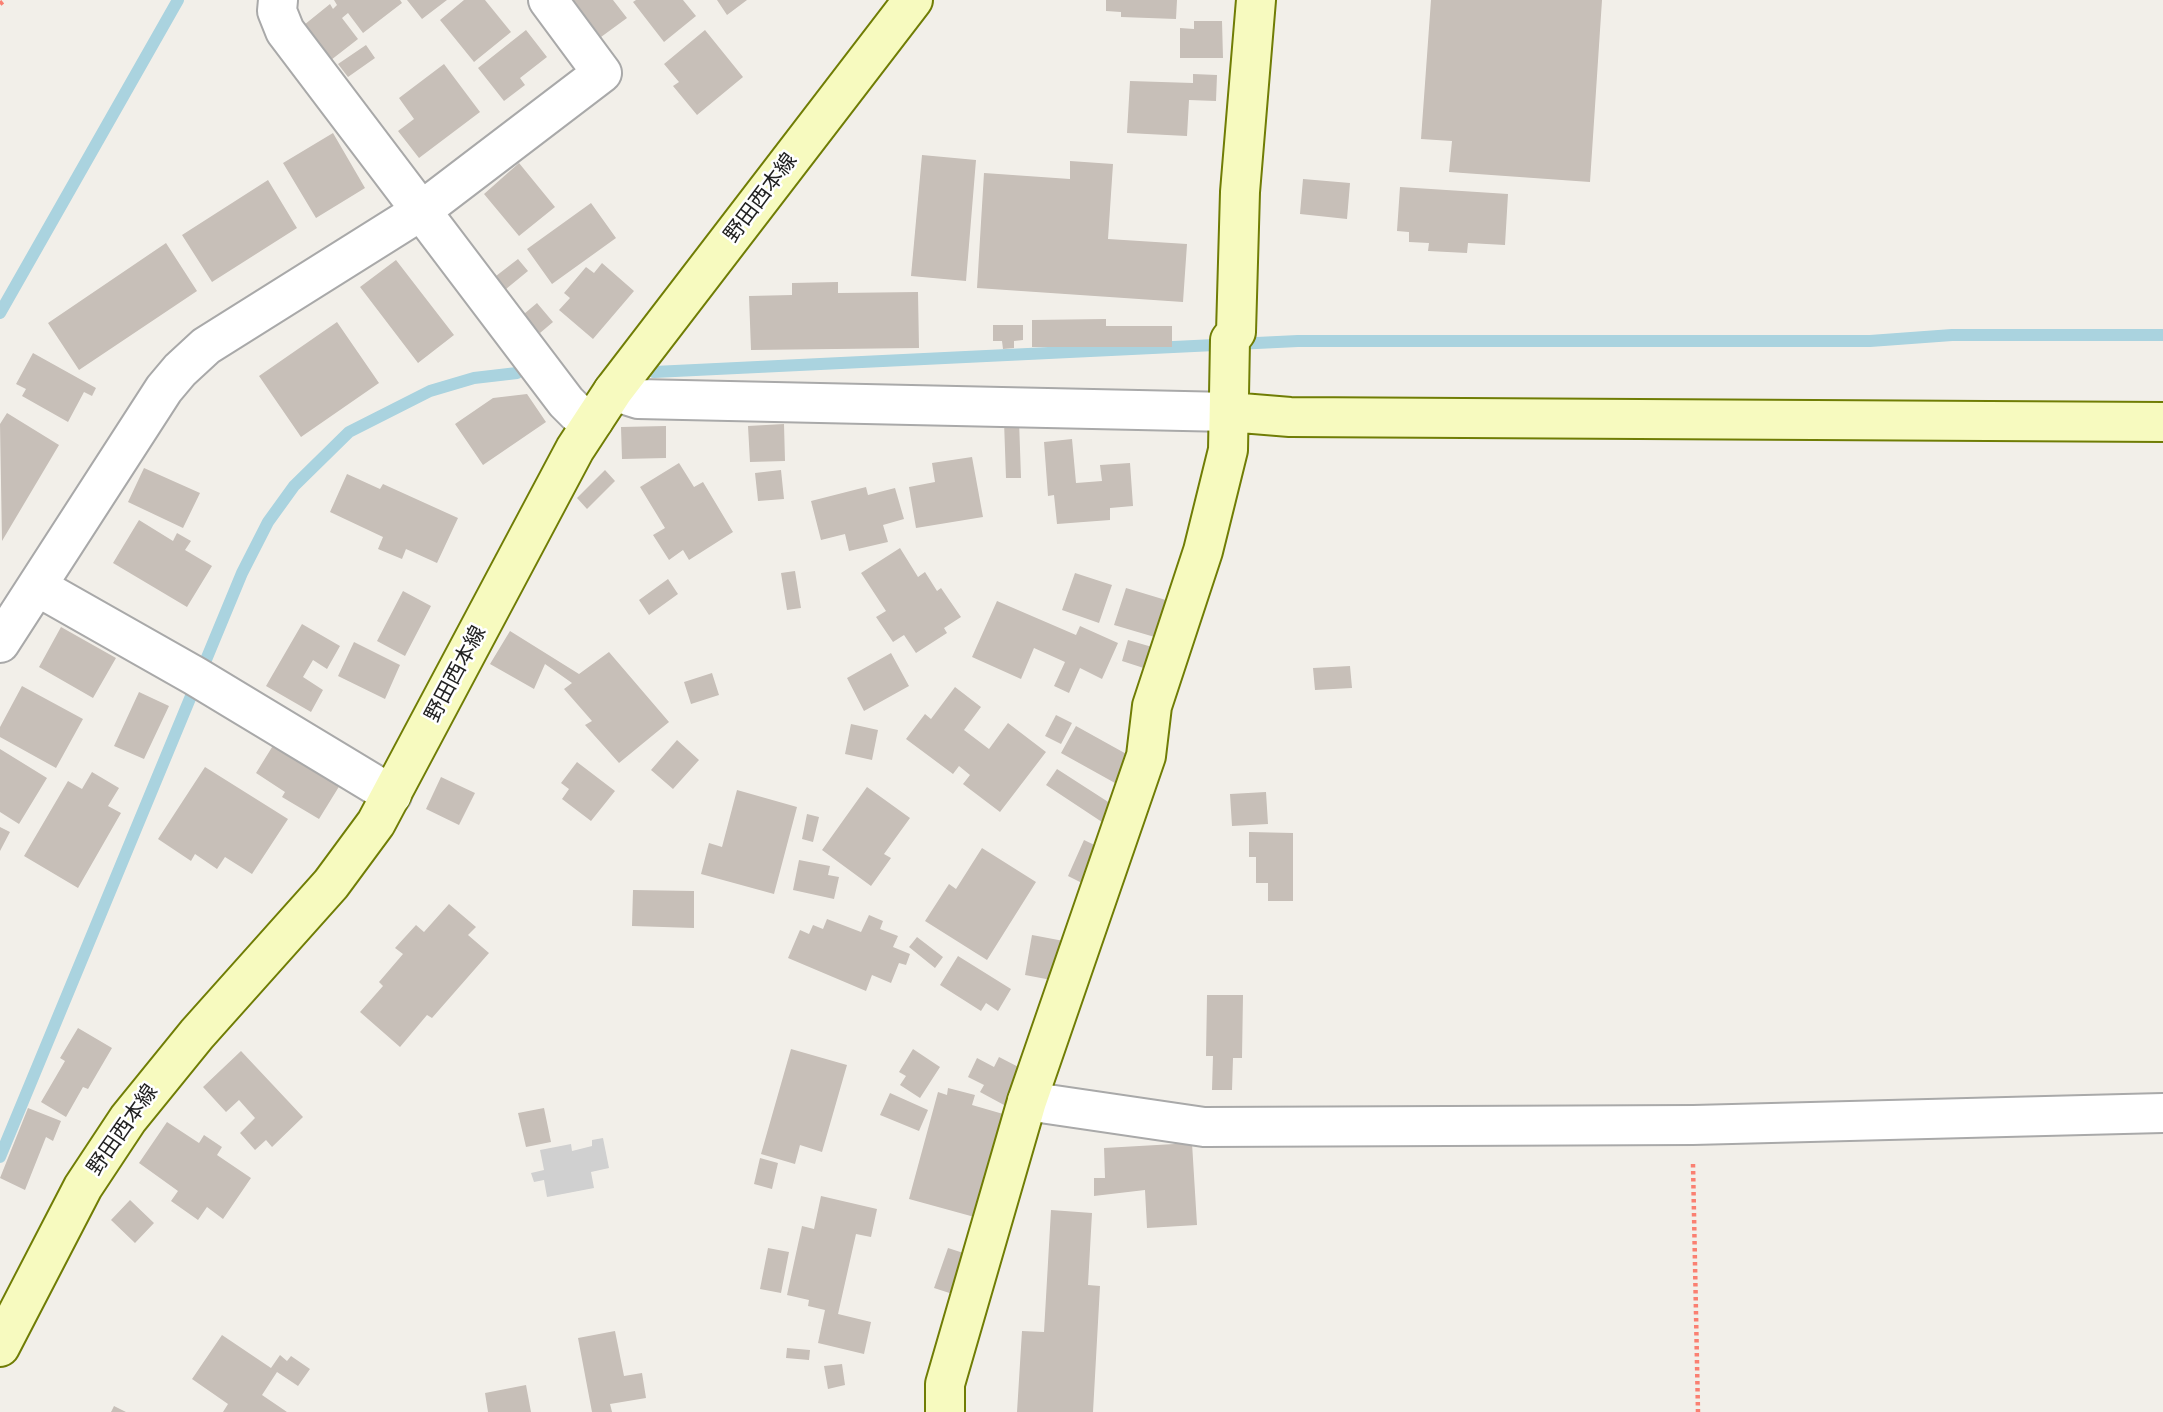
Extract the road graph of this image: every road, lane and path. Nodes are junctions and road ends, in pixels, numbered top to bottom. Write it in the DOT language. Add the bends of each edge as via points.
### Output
graph roads {
  1 [pos="5,0"];
  2 [pos="278,0"];
  3 [pos="548,0"];
  4 [pos="913,0"];
  5 [pos="1256,0"];
  6 [pos="0,4"];
  7 [pos="421,211"];
  8 [pos="604,405"];
  9 [pos="1230,412"];
  10 [pos="2163,422"];
  11 [pos="38,587"];
  12 [pos="0,643"];
  13 [pos="392,795"];
  14 [pos="1027,1101"];
  15 [pos="2163,1113"];
  16 [pos="1693,1125"];
  17 [pos="0,1347"];
  18 [pos="946,1412"];
  19 [pos="1698,1412"];
  1 -- 6 [label="path"];
  2 -- 7 [label="street" via="285,31"];
  3 -- 7 [label="street" via="602,73"];
  4 -- 8 [label="street, 野田西本線"];
  5 -- 9 [label="street" via="1240,192 1236,332 1230,341"];
  7 -- 8 [label="street" via="566,402 577,412"];
  7 -- 11 [label="street" via="206,346 180,370"];
  8 -- 9 [label="street" via="638,398"];
  8 -- 13 [label="street, 野田西本線" via="575,449"];
  9 -- 10 [label="street" via="1290,417"];
  9 -- 14 [label="street" via="1228,450 1203,551 1152,706 1146,756"];
  11 -- 12 [label="street"];
  11 -- 13 [label="street"];
  13 -- 17 [label="street, 野田西本線" via="339,874 128,1119 83,1187"];
  14 -- 16 [label="street" via="1204,1127"];
  14 -- 18 [label="street" via="945,1384"];
  15 -- 16 [label="street"];
  16 -- 19 [label="path"];
}
